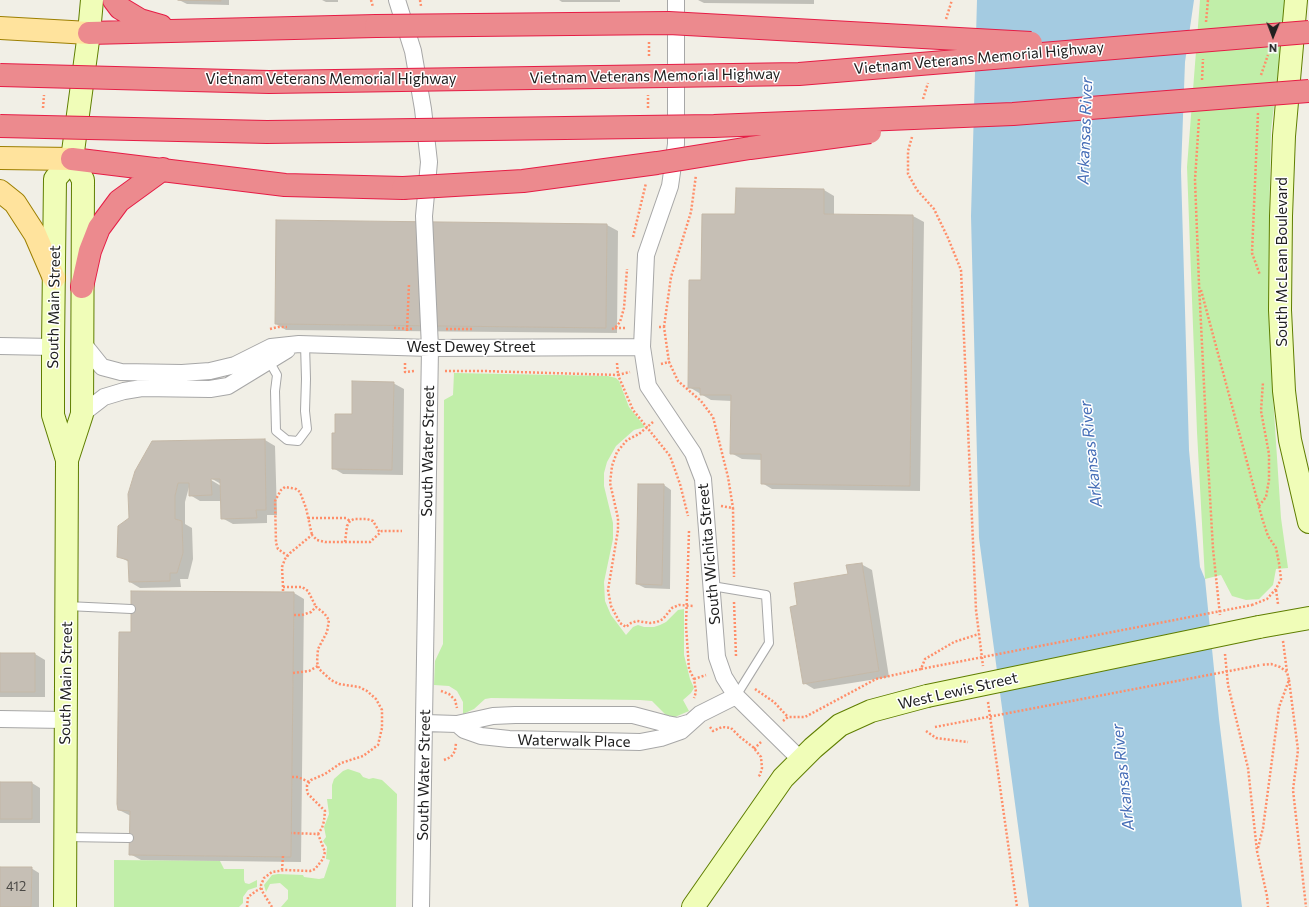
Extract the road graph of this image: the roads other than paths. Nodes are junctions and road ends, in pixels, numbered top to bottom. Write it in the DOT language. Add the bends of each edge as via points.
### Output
graph roads {
  1 [pos="92,0"];
  2 [pos="114,0"];
  3 [pos="396,0"];
  4 [pos="676,0"];
  5 [pos="1296,0"];
  6 [pos="0,28"];
  7 [pos="182,31"];
  8 [pos="1309,32"];
  9 [pos="88,33"];
  10 [pos="1110,47"];
  11 [pos="0,75"];
  12 [pos="1309,91"];
  13 [pos="1013,114"];
  14 [pos="0,126"];
  15 [pos="0,158"];
  16 [pos="72,159"];
  17 [pos="163,169"];
  18 [pos="0,191"];
  19 [pos="54,278"];
  20 [pos="82,287"];
  21 [pos="82,342"];
  22 [pos="302,344"];
  23 [pos="0,346"];
  24 [pos="53,346"];
  25 [pos="642,347"];
  26 [pos="430,348"];
  27 [pos="268,361"];
  28 [pos="82,414"];
  29 [pos="66,460"];
  30 [pos="1309,522"];
  31 [pos="712,586"];
  32 [pos="66,606"];
  33 [pos="131,609"];
  34 [pos="1309,618"];
  35 [pos="736,696"];
  36 [pos="695,718"];
  37 [pos="0,719"];
  38 [pos="65,720"];
  39 [pos="425,723"];
  40 [pos="457,724"];
  41 [pos="801,760"];
  42 [pos="65,837"];
  43 [pos="129,838"];
  44 [pos="64,907"];
  45 [pos="421,907"];
  46 [pos="693,907"];
  1 -- 9 [label="street"];
  2 -- 7 [label="highway" via="120,8 140,20"];
  3 -- 26 [label="street, South Water Street" via="414,51 429,162 424,216"];
  4 -- 25 [label="street, South Wichita Street" via="676,144 670,186 646,255"];
  5 -- 30 [label="street, South McLean Boulevard" via="1284,136 1280,310 1284,391 1290,440"];
  6 -- 9 [label="main road"];
  7 -- 9 [label="highway"];
  7 -- 10 [label="highway, bridge" via="669,23"];
  8 -- 10 [label="highway, Vietnam Veterans Memorial Highway, bridge"];
  9 -- 16 [label="street"];
  10 -- 11 [label="highway, Vietnam Veterans Memorial Highway, bridge" via="799,74 269,82"];
  12 -- 13 [label="highway, bridge"];
  13 -- 14 [label="highway, bridge" via="714,126 267,132"];
  13 -- 17 [label="highway, bridge" via="750,148 523,182 403,188 285,185"];
  15 -- 16 [label="main road"];
  16 -- 17 [label="highway"];
  16 -- 19 [label="street, South Main Street" via="55,178"];
  16 -- 20 [label="street, South Main Street" via="82,180"];
  17 -- 20 [label="highway" via="119,200 99,228 90,251"];
  18 -- 19 [label="main road" via="15,203 35,234"];
  19 -- 24 [label="street, South Main Street"];
  20 -- 21 [label="street, South Main Street"];
  21 -- 22 [label="street, West Dewey Street" via="102,367 121,372 182,373 210,371 236,364 271,348"];
  21 -- 28 [label="street, South Main Street"];
  22 -- 26 [label="street, West Dewey Street"];
  22 -- 27 [label="street"];
  22 -- 27 [label="lane" via="306,379 306,429 298,441 287,440 276,430 277,374"];
  23 -- 24 [label="street"];
  24 -- 29 [label="street, South Main Street" via="53,415"];
  25 -- 26 [label="street, West Dewey Street"];
  25 -- 31 [label="street, South Wichita Street" via="648,386 693,453 703,479"];
  26 -- 39 [label="street, South Water Street"];
  27 -- 28 [label="street" via="228,386 210,389 142,388 124,391 104,397"];
  28 -- 29 [label="street, South Main Street"];
  29 -- 32 [label="street, South Main Street"];
  31 -- 35 [label="street, South Wichita Street" via="717,656 724,677"];
  31 -- 35 [label="lane" via="766,595 769,643"];
  32 -- 33 [label="lane"];
  32 -- 38 [label="street, South Main Street"];
  34 -- 41 [label="street, West Lewis Street, bridge" via="927,696 871,711 840,725"];
  35 -- 36 [label="street, Waterwalk Place"];
  35 -- 41 [label="street, South Wichita Street"];
  36 -- 40 [label="street, Waterwalk Place" via="678,726 633,715 515,714"];
  36 -- 40 [label="street, Waterwalk Place" via="681,731 640,742 509,739 481,736 464,730"];
  37 -- 38 [label="street"];
  38 -- 42 [label="street, South Main Street"];
  39 -- 40 [label="street, Waterwalk Place"];
  39 -- 45 [label="street, South Water Street"];
  41 -- 46 [label="street, West Lewis Street" via="783,778"];
  42 -- 43 [label="lane"];
  42 -- 44 [label="street, South Main Street"];
}
